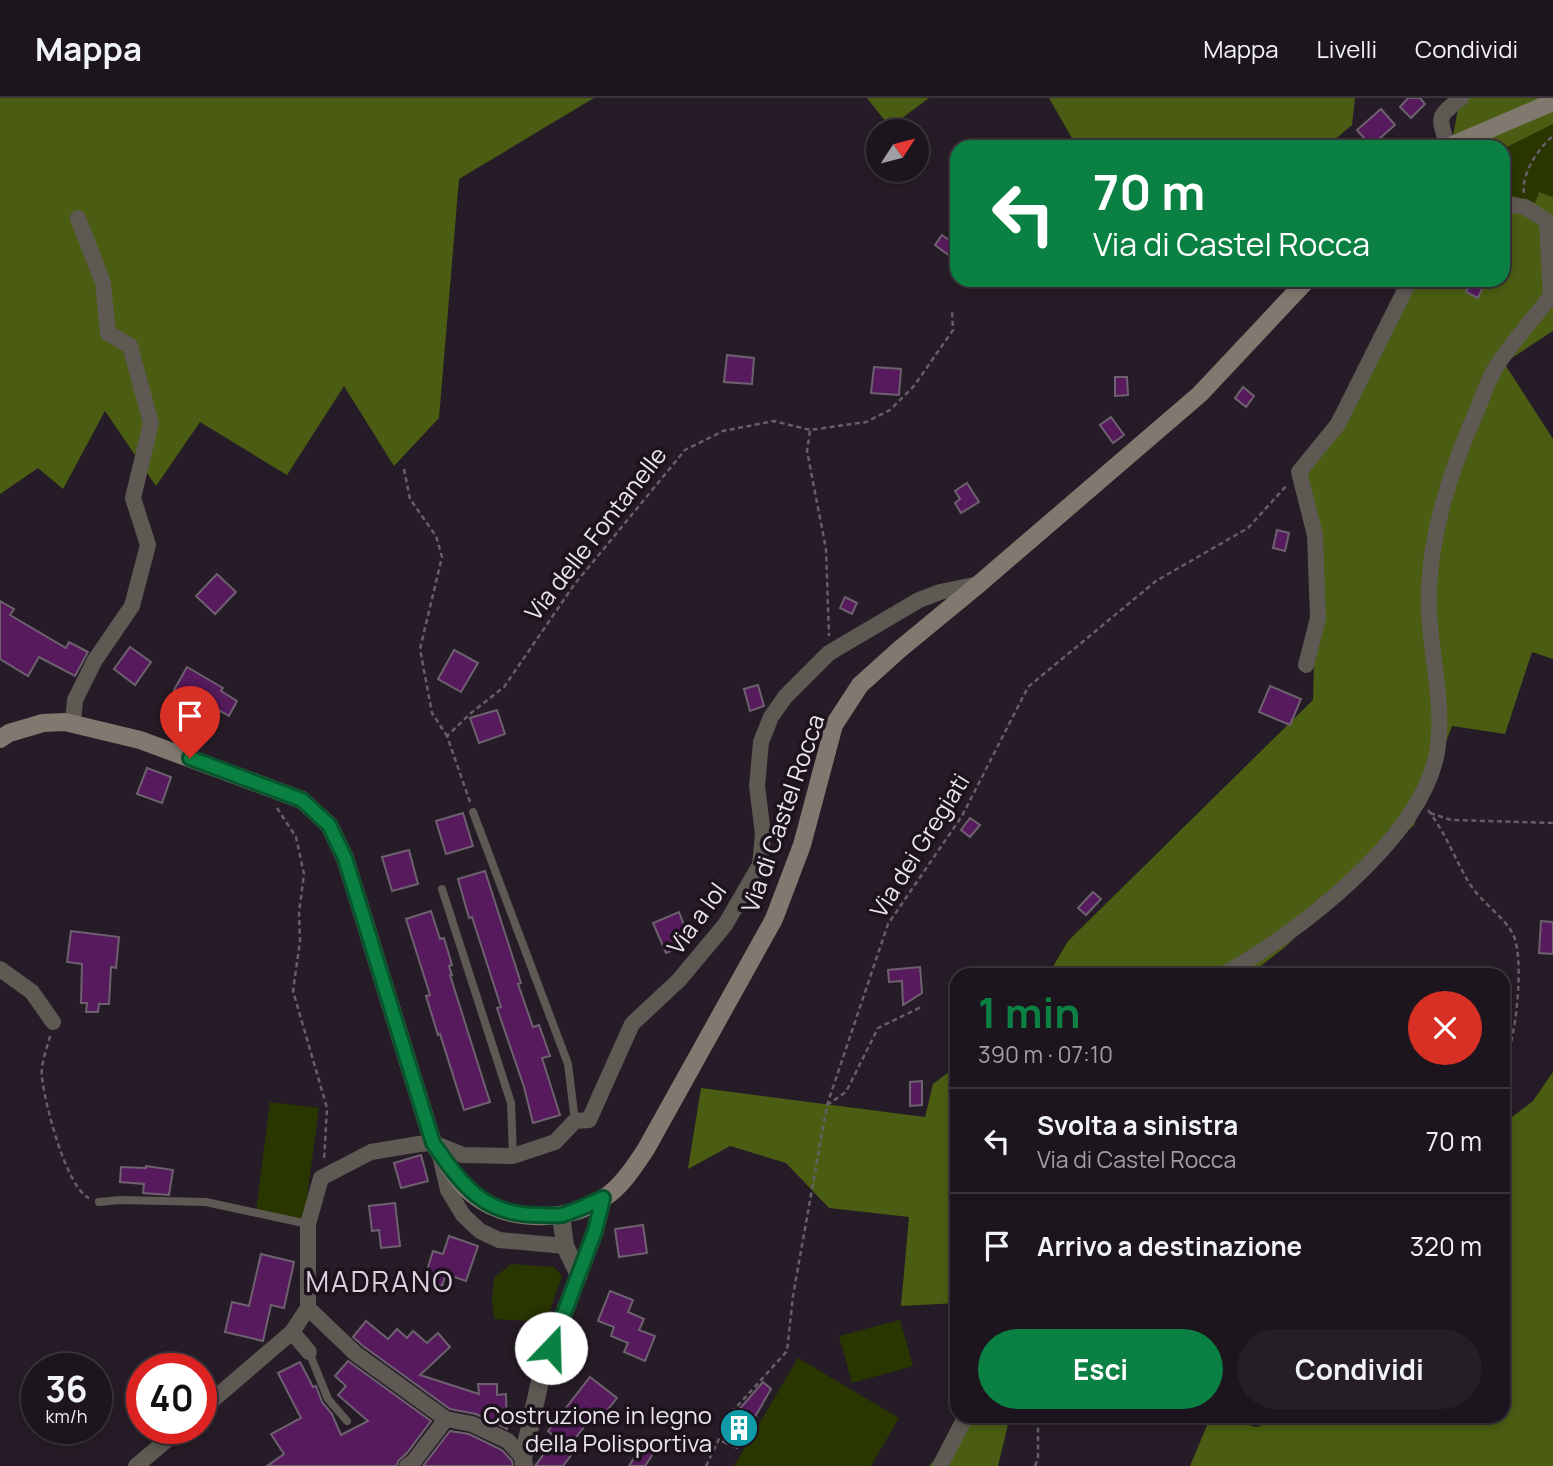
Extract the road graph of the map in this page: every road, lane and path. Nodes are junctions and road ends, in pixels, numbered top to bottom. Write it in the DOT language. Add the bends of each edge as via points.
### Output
graph roads {
  1 [pos="1461,98"];
  2 [pos="1553,102"];
  3 [pos="1553,136"];
  4 [pos="1446,140"];
  5 [pos="1464,140"];
  6 [pos="1510,205"];
  7 [pos="1525,207"];
  8 [pos="78,218"];
  9 [pos="1550,224"];
  10 [pos="1300,287"];
  11 [pos="1406,287"];
  12 [pos="953,310"];
  13 [pos="810,430"];
  14 [pos="404,469"];
  15 [pos="1299,472"];
  16 [pos="979,584"];
  17 [pos="829,653"];
  18 [pos="1306,665"];
  19 [pos="74,722"];
  20 [pos="447,736"];
  21 [pos="0,739"];
  22 [pos="271,803"];
  23 [pos="1425,807"];
  24 [pos="473,812"];
  25 [pos="1553,823"];
  26 [pos="442,889"];
  27 [pos="1235,968"];
  28 [pos="0,970"];
  29 [pos="922,1006"];
  30 [pos="54,1022"];
  31 [pos="1510,1048"];
  32 [pos="827,1105"];
  33 [pos="575,1121"];
  34 [pos="436,1148"];
  35 [pos="513,1156"];
  36 [pos="321,1178"];
  37 [pos="603,1198"];
  38 [pos="99,1202"];
  39 [pos="561,1215"];
  40 [pos="308,1224"];
  41 [pos="565,1246"];
  42 [pos="579,1275"];
  43 [pos="308,1308"];
  44 [pos="292,1332"];
  45 [pos="309,1352"];
  46 [pos="217,1396"];
  47 [pos="446,1419"];
  48 [pos="347,1421"];
  49 [pos="962,1423"];
  50 [pos="1038,1423"];
  51 [pos="162,1444"];
  52 [pos="524,1462"];
  53 [pos="136,1466"];
  54 [pos="407,1466"];
  55 [pos="706,1466"];
  56 [pos="940,1466"];
  57 [pos="1034,1466"];
  1 -- 4 [label="street" via="1442,114"];
  2 -- 5 [label="main road"];
  3 -- 7 [label="path" via="1522,182"];
  6 -- 7 [label="street"];
  7 -- 9 [label="street"];
  8 -- 19 [label="street" via="103,283 108,333 130,346 151,423 133,498 148,545 132,606 95,660 75,700"];
  9 -- 23 [label="street" via="1551,296 1495,369 1454,463 1435,537 1429,590 1437,752"];
  10 -- 16 [label="main road, Via di Castel Rocca" via="1200,394"];
  11 -- 15 [label="street" via="1338,424"];
  12 -- 13 [label="path" via="953,330 914,386 890,410 866,422"];
  13 -- 17 [label="path" via="807,450 826,549"];
  13 -- 20 [label="path, Via delle Fontanelle" via="774,421 723,431 685,450 574,585 504,687"];
  14 -- 20 [label="path" via="411,499 436,536 442,557 420,649 432,713"];
  15 -- 18 [label="street" via="1315,536 1318,618"];
  15 -- 32 [label="path, Via dei Gregiati" via="1248,528 1156,581 1028,687 962,816 888,924"];
  16 -- 17 [label="street, Via a Iol" via="919,600"];
  16 -- 37 [label="main road, Via di Castel Rocca" via="860,685 834,724 802,845 774,919 646,1149 627,1176"];
  17 -- 33 [label="street, Via a Iol" via="785,697 761,742 757,786 763,834 760,865 725,925 679,980 632,1024 589,1120"];
  19 -- 21 [label="main road, Via di Castel Rocca" via="43,723"];
  19 -- 34 [label="main road, Via di Castel Rocca" via="140,740 302,800 329,825 345,858"];
  20 -- 24 [label="path"];
  22 -- 36 [label="path" via="296,837 303,874 293,991 327,1108"];
  23 -- 25 [label="path" via="1451,820"];
  23 -- 27 [label="street" via="1365,869 1258,956"];
  23 -- 31 [label="path" via="1469,884 1513,933 1518,950"];
  24 -- 33 [label="lane" via="568,1064"];
  26 -- 35 [label="lane" via="511,1103"];
  28 -- 30 [label="street" via="32,992"];
  29 -- 32 [label="path" via="878,1028 846,1092"];
  30 -- 38 [label="path" via="41,1076 65,1166 83,1195"];
  32 -- 55 [label="path, Via dei Gregiati" via="787,1351 732,1412"];
  33 -- 35 [label="street, Via a Iol" via="555,1142"];
  34 -- 35 [label="street, Via a Iol" via="463,1155"];
  34 -- 36 [label="street" via="371,1152"];
  34 -- 39 [label="main road, Via di Castel Rocca" via="456,1177 485,1203 523,1216"];
  34 -- 41 [label="street, Via di Castel Rocca" via="448,1190 463,1215 480,1231 499,1240"];
  36 -- 40 [label="street"];
  37 -- 39 [label="main road, Via di Castel Rocca"];
  37 -- 42 [label="street"];
  38 -- 40 [label="lane" via="206,1202"];
  39 -- 41 [label="street"];
  40 -- 43 [label="street"];
  41 -- 42 [label="street"];
  42 -- 52 [label="street" via="542,1372"];
  43 -- 44 [label="street"];
  43 -- 47 [label="street" via="356,1354"];
  44 -- 45 [label="street"];
  44 -- 46 [label="street"];
  45 -- 48 [label="lane" via="328,1399"];
  47 -- 52 [label="street" via="472,1424 508,1441"];
  47 -- 54 [label="street"];
  49 -- 56 [label="street"];
  50 -- 57 [label="path"];
  51 -- 53 [label="street"];
}
